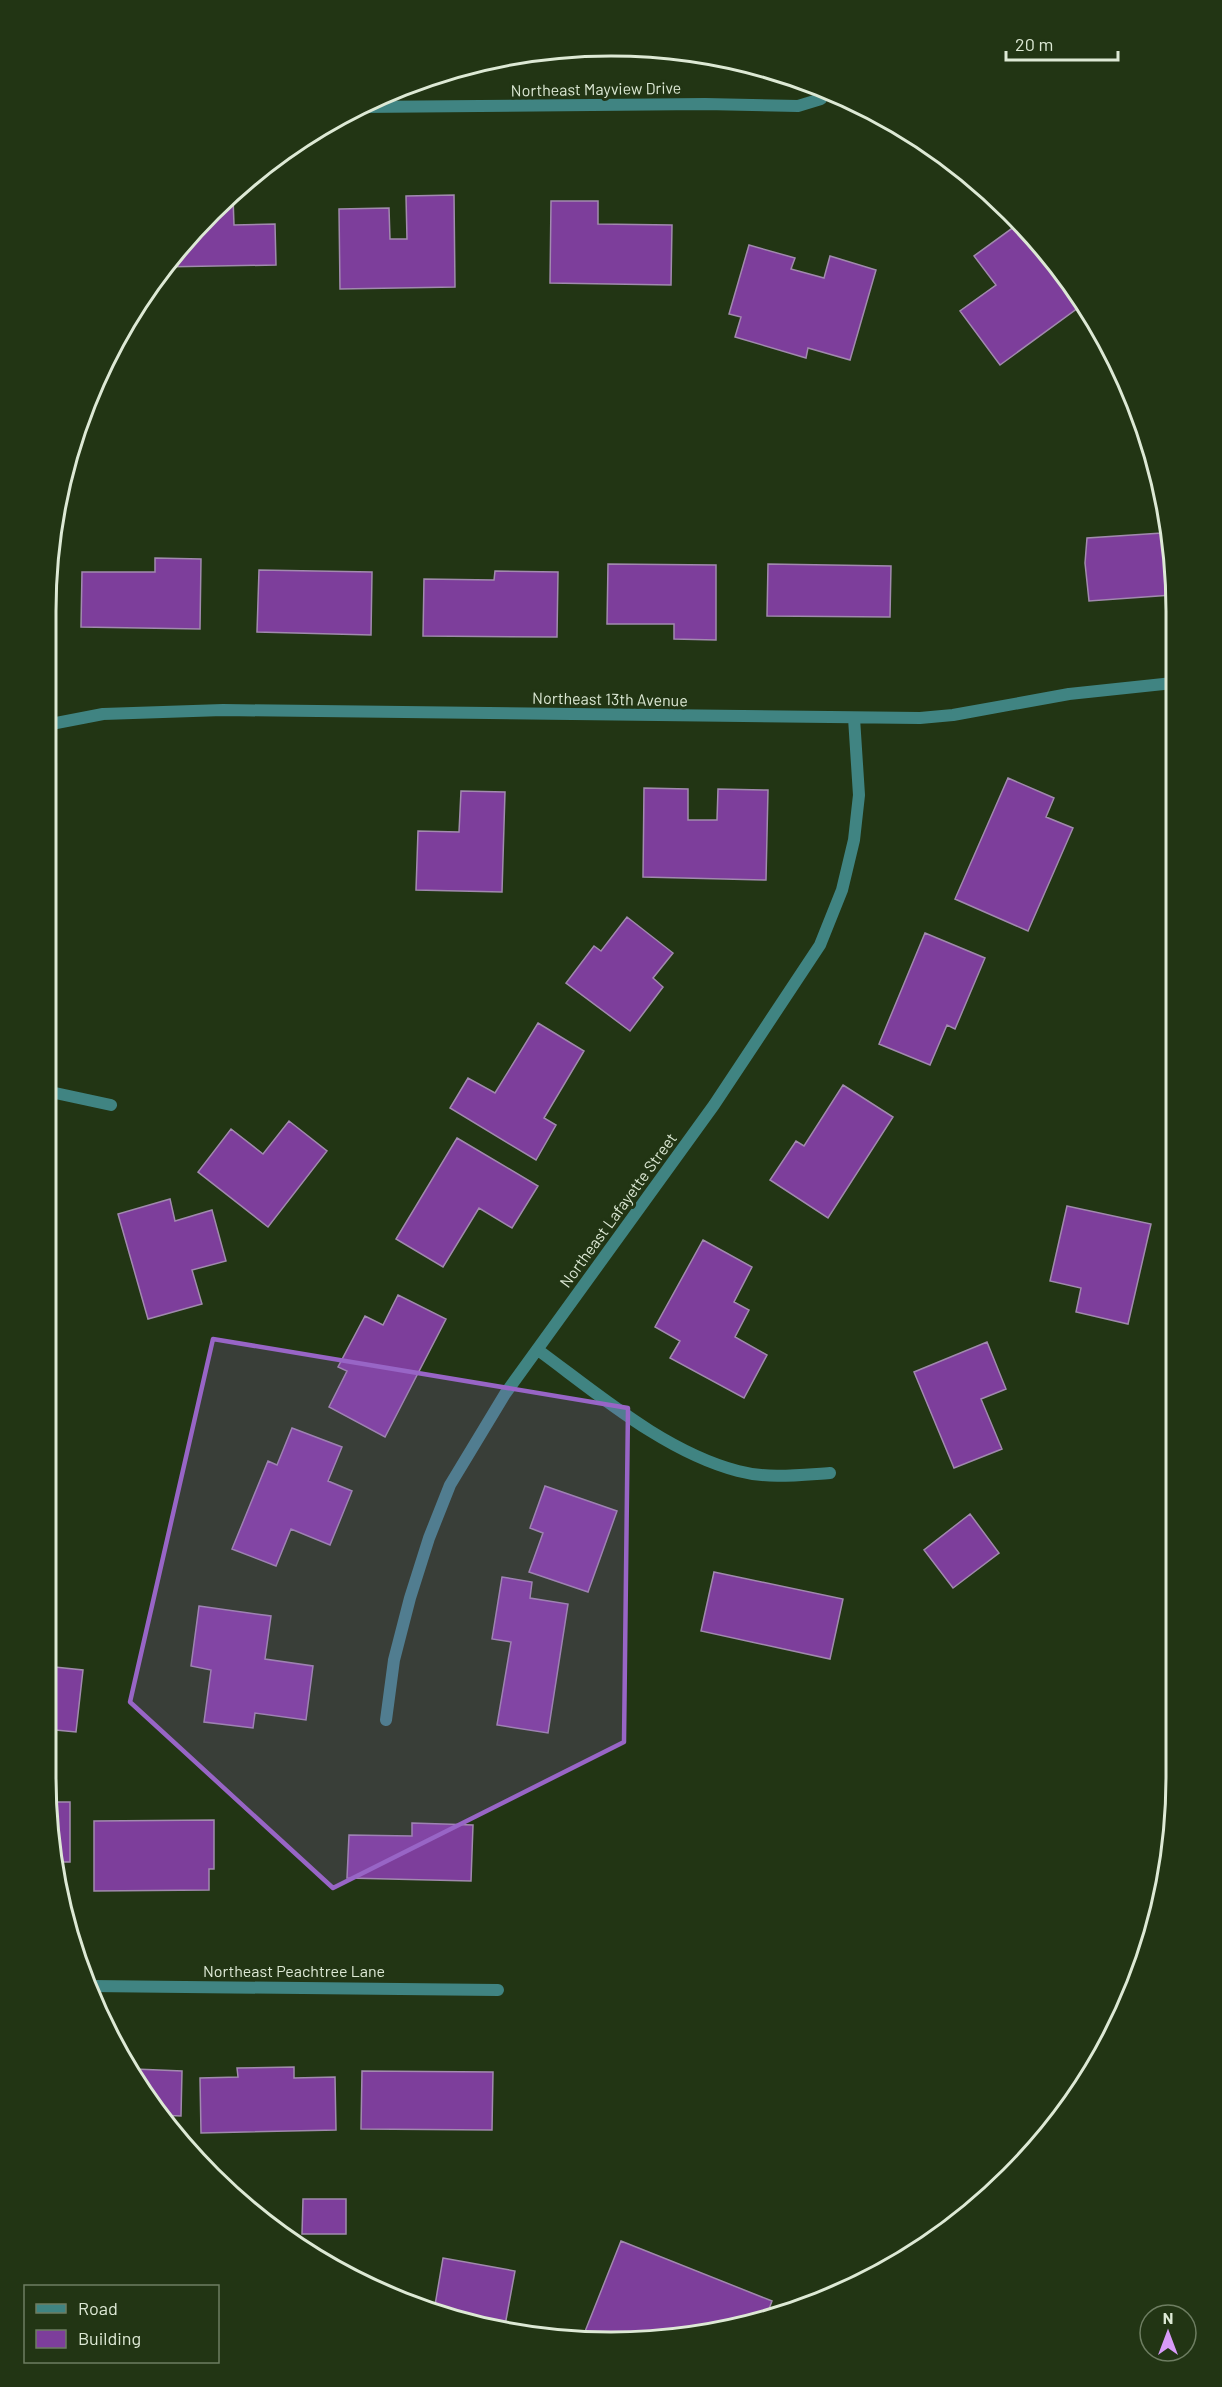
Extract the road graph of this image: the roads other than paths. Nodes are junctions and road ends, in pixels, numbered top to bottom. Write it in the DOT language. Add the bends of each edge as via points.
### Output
graph roads {
  1 [pos="822,97"];
  2 [pos="379,107"];
  3 [pos="1166,684"];
  4 [pos="854,718"];
  5 [pos="56,722"];
  6 [pos="56,1093"];
  7 [pos="111,1105"];
  8 [pos="538,1350"];
  9 [pos="830,1473"];
  10 [pos="386,1720"];
  11 [pos="97,1986"];
  12 [pos="498,1990"];
  1 -- 2 [label="street, Northeast Mayview Drive" via="798,106"];
  3 -- 4 [label="street, Northeast 13th Avenue" via="1069,694 953,715"];
  4 -- 5 [label="street, Northeast 13th Avenue" via="223,710 103,714"];
  4 -- 8 [label="street, Northeast Lafayette Street" via="859,795 854,840 842,890 820,945 714,1105"];
  6 -- 7 [label="street"];
  8 -- 9 [label="street" via="630,1416 695,1455 739,1471 781,1477"];
  8 -- 10 [label="street, Northeast Lafayette Street" via="505,1394 450,1485 410,1598 394,1660"];
  11 -- 12 [label="street, Northeast Peachtree Lane"];
}
